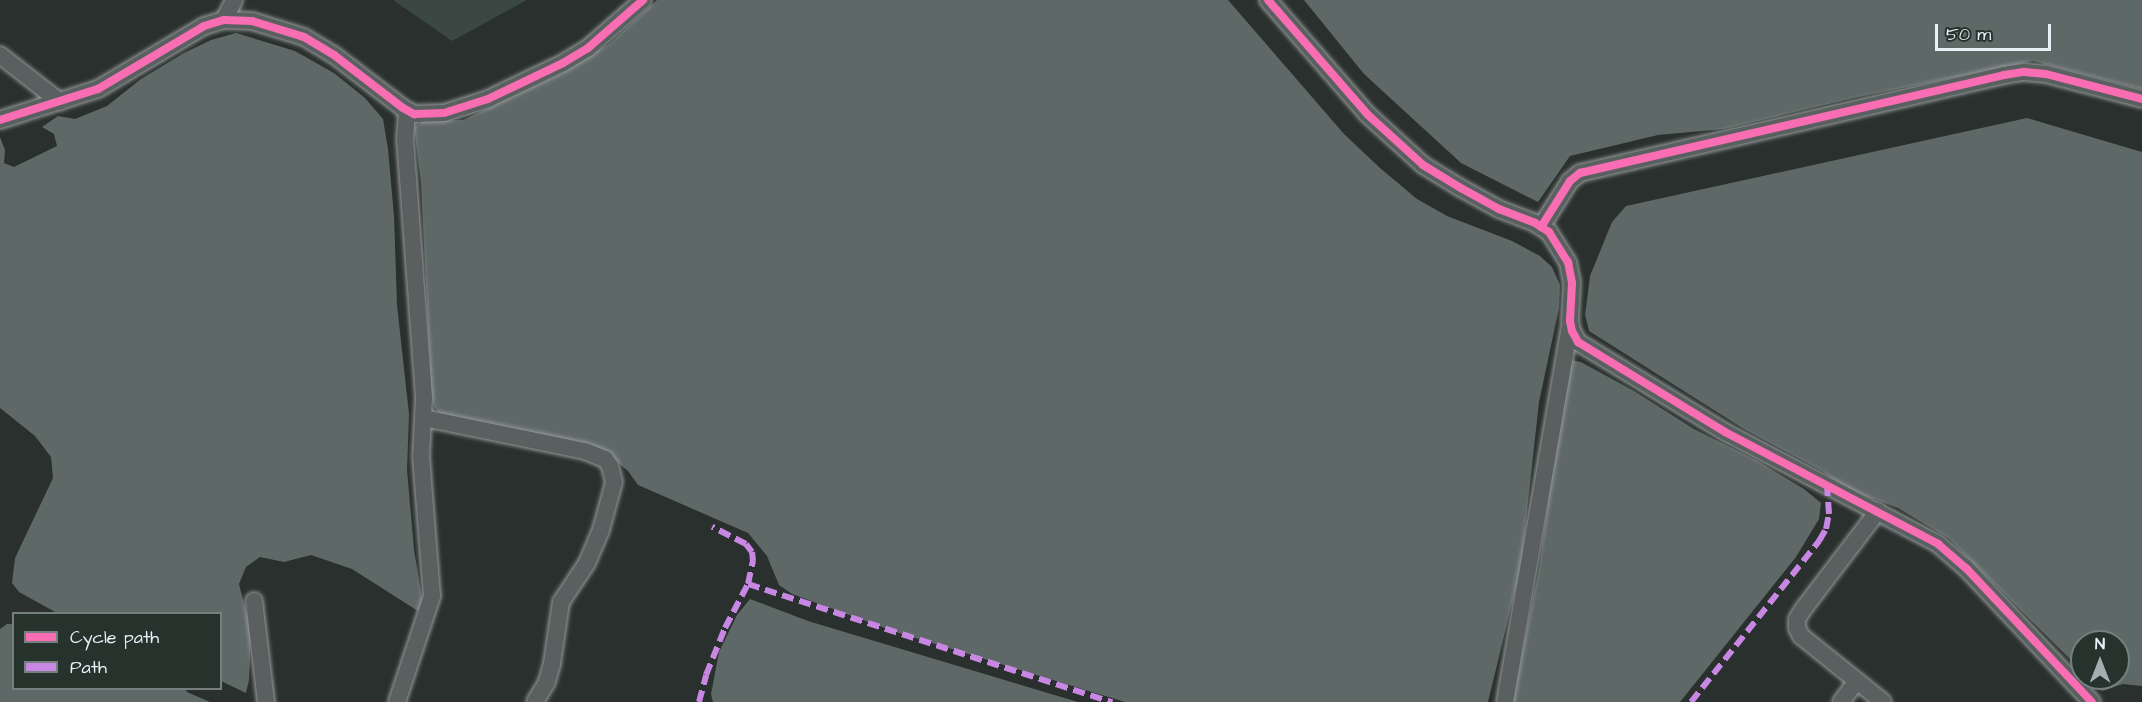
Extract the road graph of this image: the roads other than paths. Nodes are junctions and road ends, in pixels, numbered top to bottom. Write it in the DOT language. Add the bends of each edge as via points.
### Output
graph roads {
  1 [pos="234,0"];
  2 [pos="643,0"];
  3 [pos="1268,0"];
  4 [pos="224,20"];
  5 [pos="0,55"];
  6 [pos="2142,99"];
  7 [pos="60,102"];
  8 [pos="407,111"];
  9 [pos="0,120"];
  10 [pos="1541,227"];
  11 [pos="1570,321"];
  12 [pos="424,418"];
  13 [pos="1878,511"];
  14 [pos="254,601"];
  15 [pos="1857,681"];
  16 [pos="266,702"];
  17 [pos="398,702"];
  18 [pos="535,702"];
  19 [pos="1505,702"];
  20 [pos="1841,702"];
  21 [pos="1883,702"];
  22 [pos="2092,702"];
  1 -- 4 [label="street"];
  2 -- 8 [label="street" via="588,48 532,80 454,111 426,116"];
  3 -- 10 [label="street" via="1366,114 1416,159 1459,187"];
  4 -- 7 [label="street" via="204,26 98,89"];
  4 -- 8 [label="street" via="252,21 303,37 334,55"];
  5 -- 7 [label="street"];
  6 -- 10 [label="street" via="2046,74 2004,75 1580,173 1570,181"];
  7 -- 9 [label="street"];
  8 -- 12 [label="street" via="405,140"];
  10 -- 11 [label="street" via="1568,262 1572,283"];
  11 -- 13 [label="street" via="1578,342 1607,361 1725,432"];
  11 -- 19 [label="street"];
  12 -- 17 [label="street" via="421,457 432,596"];
  12 -- 18 [label="street" via="585,451 610,466 614,482 601,530 587,563 561,602 552,664"];
  13 -- 15 [label="street" via="1797,619 1801,636"];
  13 -- 22 [label="street" via="1938,544 1966,568"];
  14 -- 16 [label="street"];
  15 -- 20 [label="street"];
  15 -- 21 [label="street"];
}
